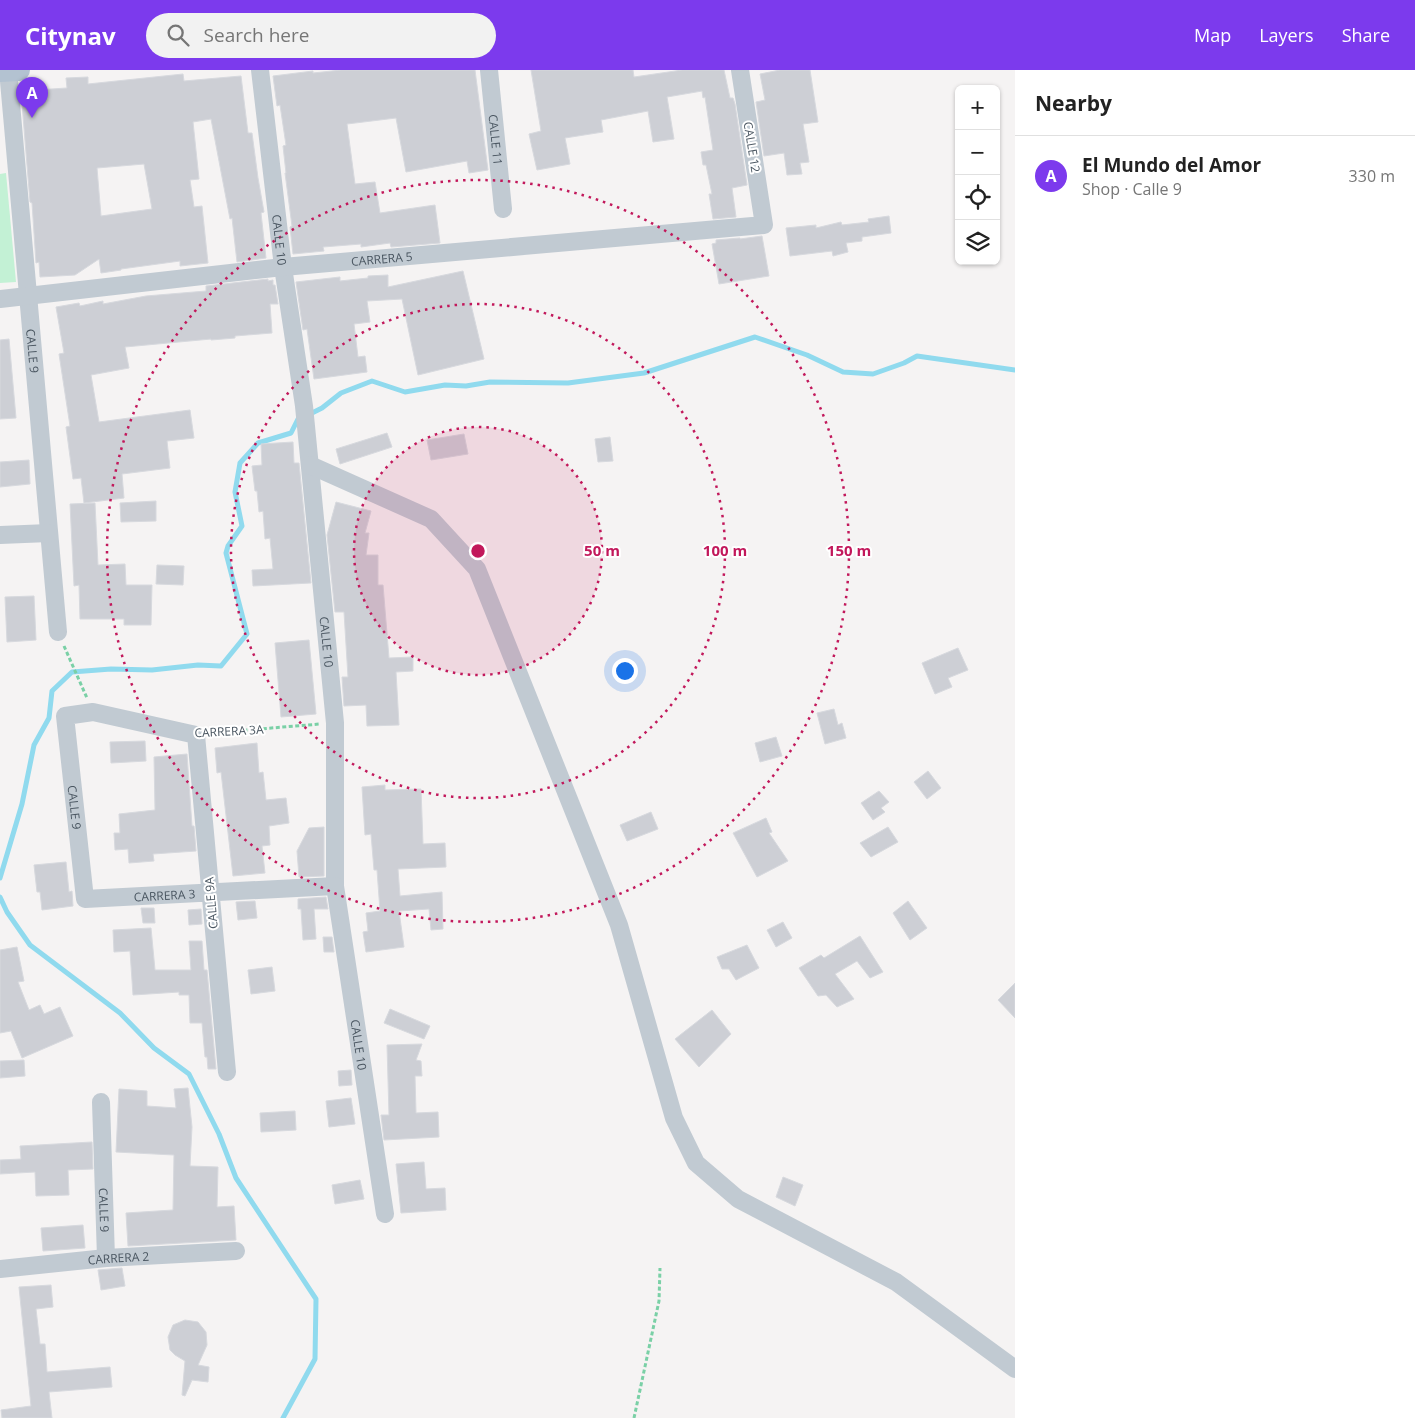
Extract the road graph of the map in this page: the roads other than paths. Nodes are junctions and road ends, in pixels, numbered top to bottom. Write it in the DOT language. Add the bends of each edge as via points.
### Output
graph roads {
  1 [pos="260,70"];
  2 [pos="489,70"];
  3 [pos="740,70"];
  4 [pos="9,71"];
  5 [pos="503,209"];
  6 [pos="764,225"];
  7 [pos="283,267"];
  8 [pos="28,297"];
  9 [pos="0,299"];
  10 [pos="310,465"];
  11 [pos="49,533"];
  12 [pos="0,535"];
  13 [pos="58,632"];
  14 [pos="65,716"];
  15 [pos="196,735"];
  16 [pos="335,886"];
  17 [pos="210,892"];
  18 [pos="85,899"];
  19 [pos="226,1072"];
  20 [pos="101,1102"];
  21 [pos="384,1214"];
  22 [pos="236,1251"];
  23 [pos="106,1258"];
  24 [pos="0,1269"];
  25 [pos="1015,1369"];
  1 -- 7 [label="street, CALLE 10"];
  2 -- 5 [label="street, CALLE 11"];
  3 -- 6 [label="street, CALLE 12"];
  4 -- 8 [label="street, CALLE 9"];
  6 -- 7 [label="street, CARRERA 5"];
  7 -- 8 [label="street, CARRERA 5"];
  7 -- 10 [label="street, CALLE 10"];
  8 -- 9 [label="street, CARRERA 5"];
  8 -- 11 [label="street, CALLE 9"];
  10 -- 16 [label="street, CALLE 10" via="335,723"];
  10 -- 25 [label="street" via="431,520 477,569 619,925 674,1118 696,1164 738,1199 896,1282"];
  11 -- 12 [label="street"];
  11 -- 13 [label="street, CALLE 9"];
  14 -- 15 [label="street, CARRERA 3A" via="93,712"];
  14 -- 18 [label="street, CALLE 9"];
  15 -- 17 [label="street, CALLE 9A"];
  16 -- 17 [label="street, CARRERA 3"];
  16 -- 21 [label="street, CALLE 10"];
  17 -- 18 [label="street, CARRERA 3"];
  17 -- 19 [label="street, CALLE 9A"];
  20 -- 23 [label="street, CALLE 9"];
  22 -- 23 [label="street, CARRERA 2"];
  23 -- 24 [label="street, CARRERA 2"];
}
